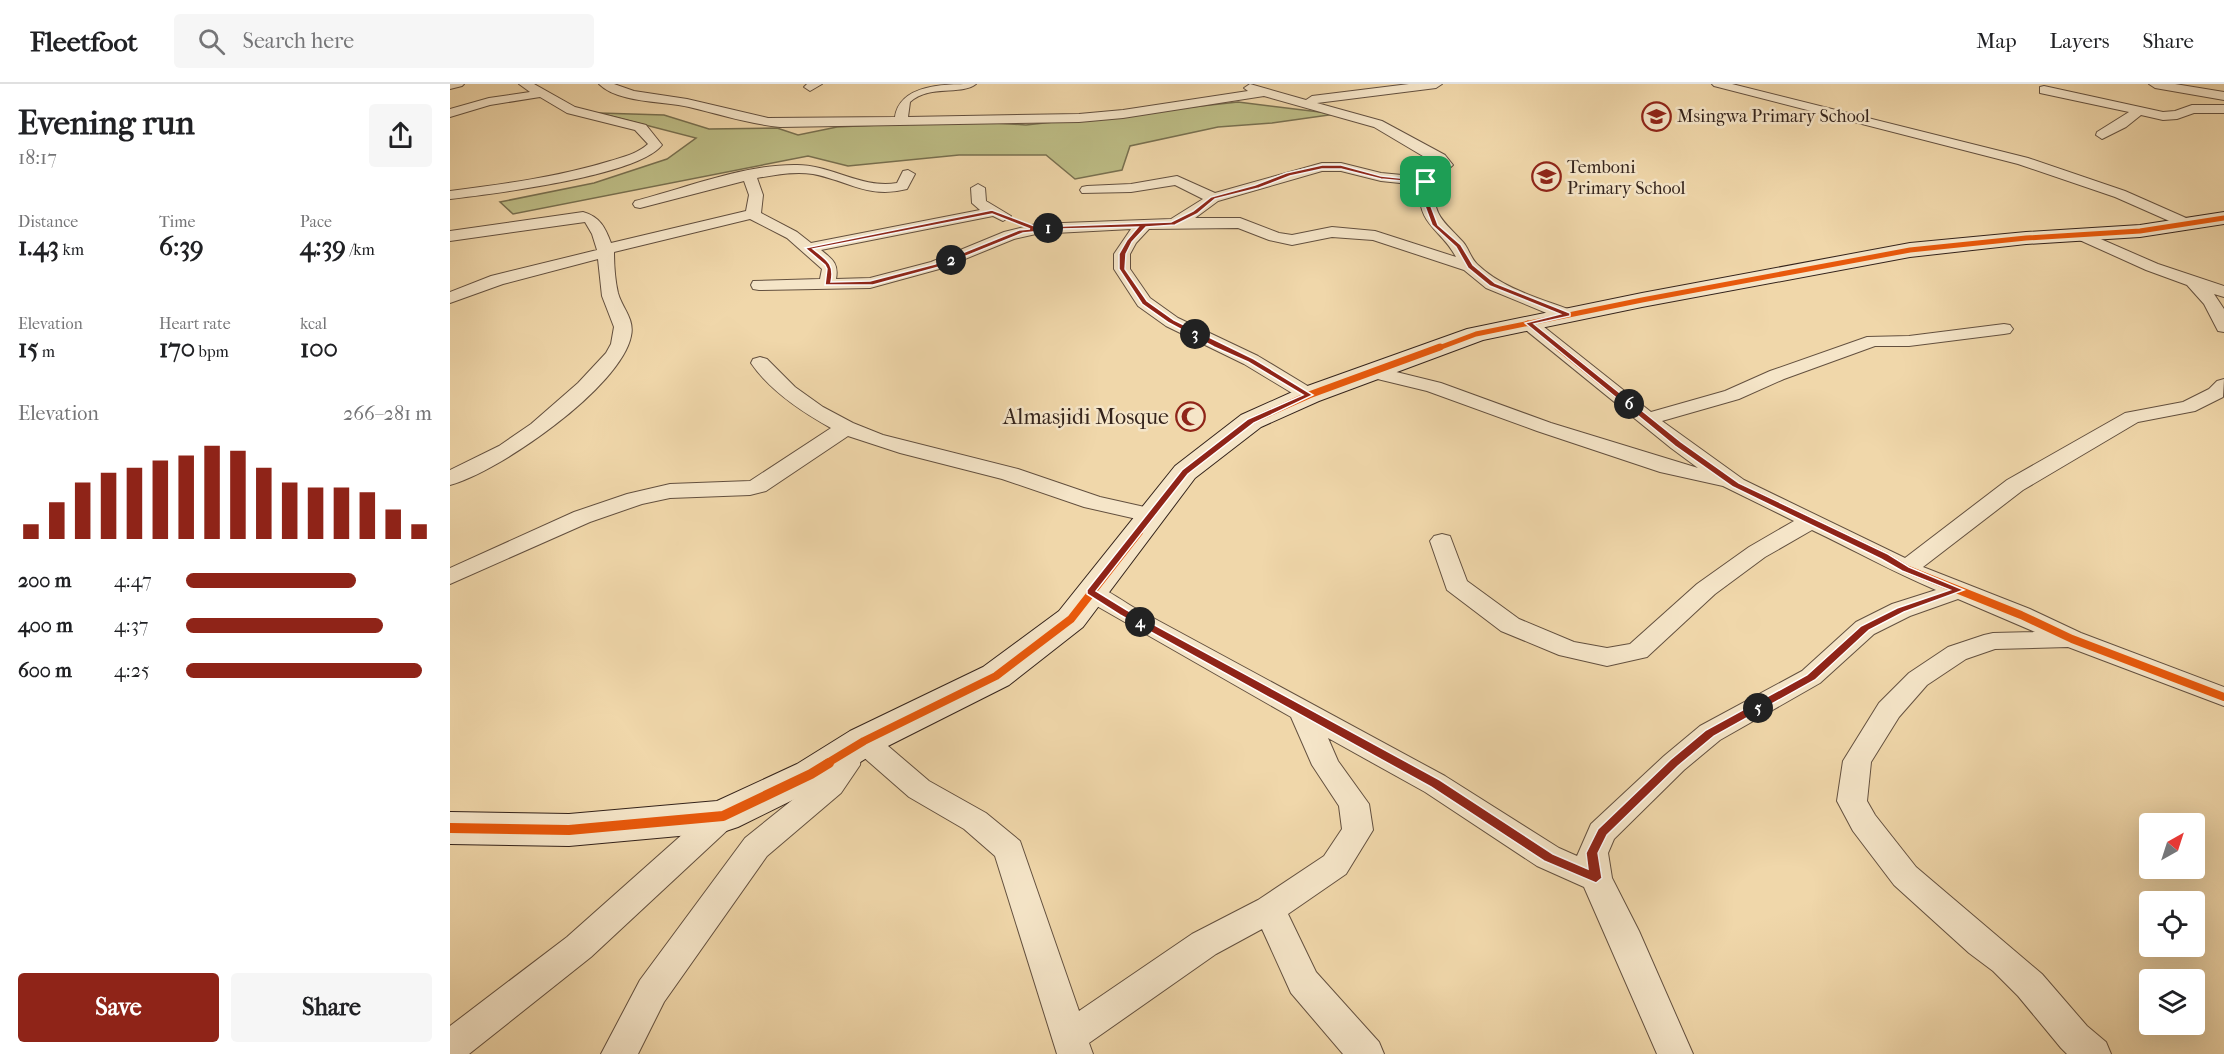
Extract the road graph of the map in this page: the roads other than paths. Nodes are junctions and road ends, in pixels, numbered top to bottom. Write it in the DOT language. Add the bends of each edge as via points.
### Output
graph roads {
  1 [pos="458,84"];
  2 [pos="525,84"];
  3 [pos="605,84"];
  4 [pos="970,84"];
  5 [pos="1236,84"];
  6 [pos="1437,84"];
  7 [pos="1718,84"];
  8 [pos="2155,84"];
  9 [pos="450,86"];
  10 [pos="2044,90"];
  11 [pos="1265,92"];
  12 [pos="539,94"];
  13 [pos="2224,96"];
  14 [pos="1301,101"];
  15 [pos="2224,109"];
  16 [pos="2138,111"];
  17 [pos="450,113"];
  18 [pos="901,121"];
  19 [pos="2102,135"];
  20 [pos="908,174"];
  21 [pos="749,176"];
  22 [pos="1426,182"];
  23 [pos="978,188"];
  24 [pos="1087,190"];
  25 [pos="450,195"];
  26 [pos="1213,198"];
  27 [pos="640,204"];
  28 [pos="992,212"];
  29 [pos="753,214"];
  30 [pos="2222,219"];
  31 [pos="1172,223"];
  32 [pos="2188,224"];
  33 [pos="1144,225"];
  34 [pos="1036,229"];
  35 [pos="2080,235"];
  36 [pos="450,236"];
  37 [pos="808,248"];
  38 [pos="605,251"];
  39 [pos="1470,267"];
  40 [pos="2193,282"];
  41 [pos="827,284"];
  42 [pos="759,285"];
  43 [pos="2224,292"];
  44 [pos="450,298"];
  45 [pos="1567,315"];
  46 [pos="1528,323"];
  47 [pos="2224,327"];
  48 [pos="2004,329"];
  49 [pos="760,363"];
  50 [pos="1372,372"];
  51 [pos="2224,385"];
  52 [pos="1310,395"];
  53 [pos="1648,419"];
  54 [pos="844,429"];
  55 [pos="450,478"];
  56 [pos="1736,485"];
  57 [pos="1150,515"];
  58 [pos="1812,521"];
  59 [pos="1442,541"];
  60 [pos="1906,569"];
  61 [pos="450,577"];
  62 [pos="1959,590"];
  63 [pos="1090,592"];
  64 [pos="2072,639"];
  65 [pos="2224,696"];
  66 [pos="1301,709"];
  67 [pos="855,746"];
  68 [pos="723,816"];
  69 [pos="455,831"];
  70 [pos="1596,878"];
  71 [pos="1270,909"];
  72 [pos="1072,1045"];
  73 [pos="450,1047"];
  74 [pos="619,1054"];
  75 [pos="1366,1054"];
  76 [pos="1675,1054"];
  77 [pos="2094,1054"];
  1 -- 9 [label="street"];
  2 -- 12 [label="street"];
  3 -- 18 [label="street" via="758,122"];
  4 -- 18 [label="street" via="913,93 904,101"];
  5 -- 11 [label="street"];
  6 -- 14 [label="street"];
  7 -- 32 [label="street" via="2023,161 2120,194"];
  8 -- 13 [label="street"];
  10 -- 16 [label="street"];
  11 -- 14 [label="street"];
  11 -- 18 [label="street" via="1079,118"];
  12 -- 17 [label="street"];
  12 -- 25 [label="street" via="571,111 641,128 655,145 619,163 551,182"];
  14 -- 22 [label="street" via="1378,124 1440,158 1446,165"];
  15 -- 16 [label="street" via="2192,110 2170,117"];
  16 -- 19 [label="street"];
  20 -- 21 [label="street" via="902,186 879,190 856,186 820,170"];
  21 -- 27 [label="street"];
  21 -- 29 [label="street" via="756,195"];
  22 -- 26 [label="street" via="1322,167"];
  22 -- 39 [label="street" via="1426,201 1436,225 1458,246"];
  23 -- 28 [label="street" via="979,203"];
  24 -- 26 [label="street" via="1177,180"];
  26 -- 31 [label="street"];
  28 -- 34 [label="street"];
  28 -- 37 [label="street"];
  29 -- 37 [label="street"];
  29 -- 38 [label="street"];
  30 -- 32 [label="street"];
  31 -- 33 [label="street"];
  31 -- 39 [label="street" via="1240,224 1292,240 1332,232 1362,234"];
  32 -- 35 [label="street"];
  33 -- 34 [label="street"];
  33 -- 52 [label="street" via="1122,254 1122,269 1144,302 1172,322 1251,360"];
  34 -- 41 [label="street" via="890,279"];
  35 -- 40 [label="street"];
  35 -- 45 [label="street" via="1910,250"];
  36 -- 38 [label="street" via="583,218 594,223"];
  37 -- 41 [label="street" via="828,264"];
  38 -- 44 [label="street" via="508,276"];
  38 -- 55 [label="street" via="610,293 623,318 620,344 601,371 550,422 506,453"];
  39 -- 45 [label="street" via="1492,284"];
  40 -- 43 [label="street"];
  40 -- 47 [label="street" via="2212,302"];
  41 -- 42 [label="street"];
  45 -- 46 [label="street"];
  46 -- 50 [label="street" via="1476,334"];
  46 -- 53 [label="street"];
  48 -- 53 [label="street" via="1909,341 1873,341 1732,395"];
  49 -- 54 [label="street" via="790,394"];
  50 -- 52 [label="street"];
  50 -- 56 [label="street" via="1434,387 1544,427"];
  51 -- 60 [label="street" via="2188,407 2132,417 2015,485"];
  52 -- 57 [label="street" via="1251,421 1185,472"];
  53 -- 56 [label="street"];
  54 -- 57 [label="street" via="885,444 1009,473 1093,502"];
  54 -- 61 [label="street" via="758,486 670,491 635,499 582,517"];
  56 -- 58 [label="street"];
  57 -- 63 [label="street"];
  58 -- 59 [label="street" via="1757,552 1706,589 1638,651 1607,657 1568,648 1510,625 1456,585"];
  58 -- 60 [label="street"];
  60 -- 62 [label="street"];
  62 -- 64 [label="street"];
  62 -- 70 [label="street" via="1900,610 1865,628 1811,677 1710,733 1602,832 1592,853"];
  63 -- 66 [label="street"];
  63 -- 67 [label="street" via="1071,619 996,676"];
  64 -- 65 [label="street"];
  64 -- 77 [label="street" via="1993,641 1957,653 1918,679 1889,710 1857,761 1852,801 1905,876 2005,960"];
  66 -- 70 [label="street" via="1445,789 1548,857"];
  66 -- 71 [label="street" via="1326,765 1354,804 1358,830 1335,865"];
  67 -- 68 [label="street" via="811,774"];
  67 -- 72 [label="street" via="975,821 1009,850"];
  67 -- 74 [label="street" via="831,785 756,847 652,991"];
  68 -- 69 [label="street" via="570,830"];
  68 -- 73 [label="street" via="579,947"];
  70 -- 76 [label="street"];
  71 -- 72 [label="street" via="1204,944"];
  71 -- 75 [label="street" via="1303,981"];
}
